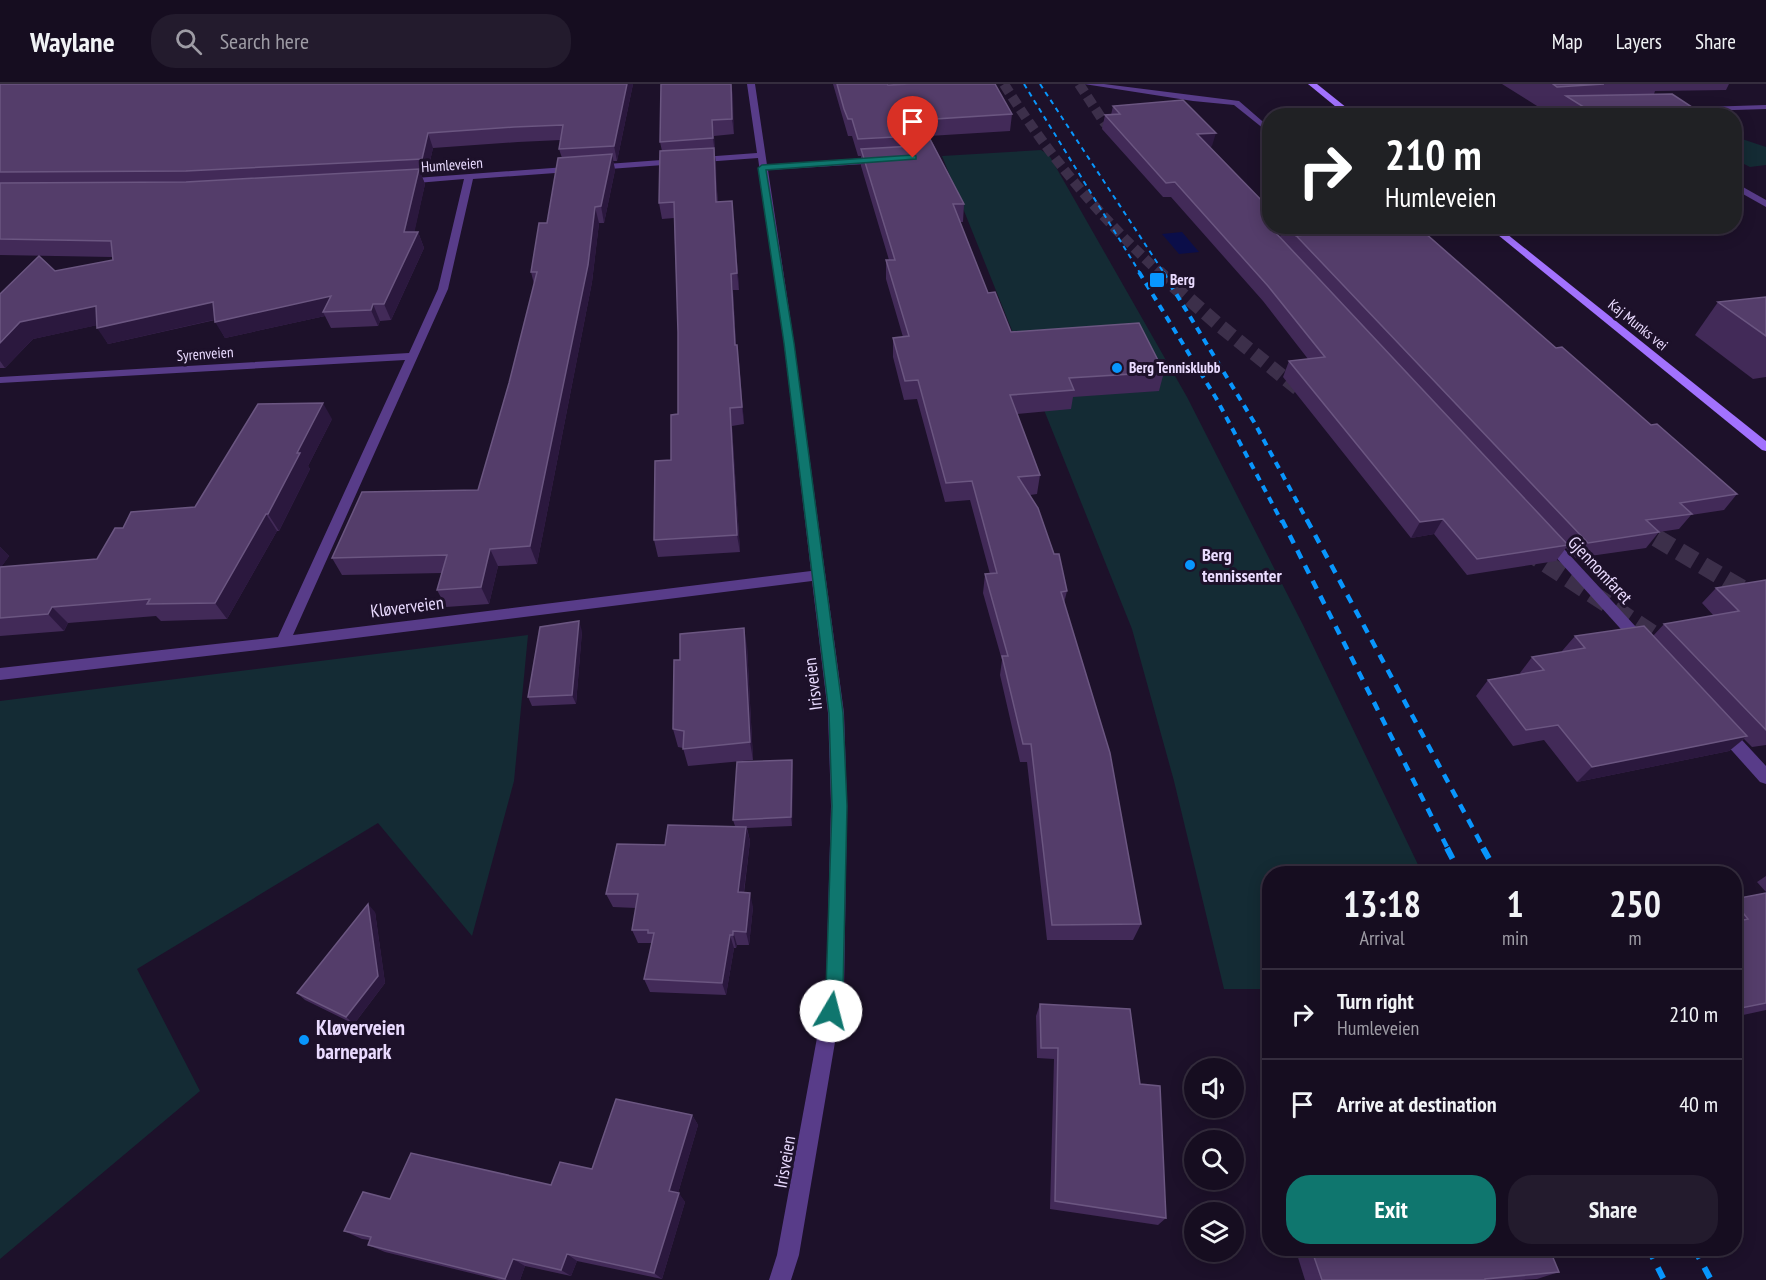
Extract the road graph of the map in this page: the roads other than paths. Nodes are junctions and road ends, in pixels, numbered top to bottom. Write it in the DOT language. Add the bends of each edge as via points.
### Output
graph roads {
  1 [pos="751,84"];
  2 [pos="1088,84"];
  3 [pos="1312,84"];
  4 [pos="1766,107"];
  5 [pos="1343,108"];
  6 [pos="1739,108"];
  7 [pos="1262,125"];
  8 [pos="890,159"];
  9 [pos="761,161"];
  10 [pos="469,177"];
  11 [pos="392,182"];
  12 [pos="1742,190"];
  13 [pos="1766,204"];
  14 [pos="1501,234"];
  15 [pos="412,356"];
  16 [pos="0,380"];
  17 [pos="1766,447"];
  18 [pos="1541,532"];
  19 [pos="819,575"];
  20 [pos="283,642"];
  21 [pos="1653,654"];
  22 [pos="0,674"];
  23 [pos="1718,724"];
  24 [pos="1766,777"];
  25 [pos="780,1280"];
  1 -- 9 [label="street, Irisveien"];
  2 -- 7 [label="street" via="1236,103"];
  3 -- 5 [label="main road"];
  4 -- 6 [label="street"];
  8 -- 9 [label="street, Humleveien"];
  9 -- 10 [label="street, Humleveien"];
  9 -- 19 [label="street, Irisveien"];
  10 -- 11 [label="street, Humleveien"];
  10 -- 15 [label="street" via="442,289"];
  12 -- 13 [label="street"];
  14 -- 17 [label="main road, Kaj Munks vei"];
  15 -- 16 [label="street, Syrenveien"];
  15 -- 20 [label="street"];
  18 -- 21 [label="street, Gjennomfaret"];
  19 -- 20 [label="street, Kløverveien"];
  19 -- 25 [label="street, Irisveien" via="837,725 835,989 788,1256"];
  20 -- 22 [label="street, Kløverveien"];
  23 -- 24 [label="street"];
}
